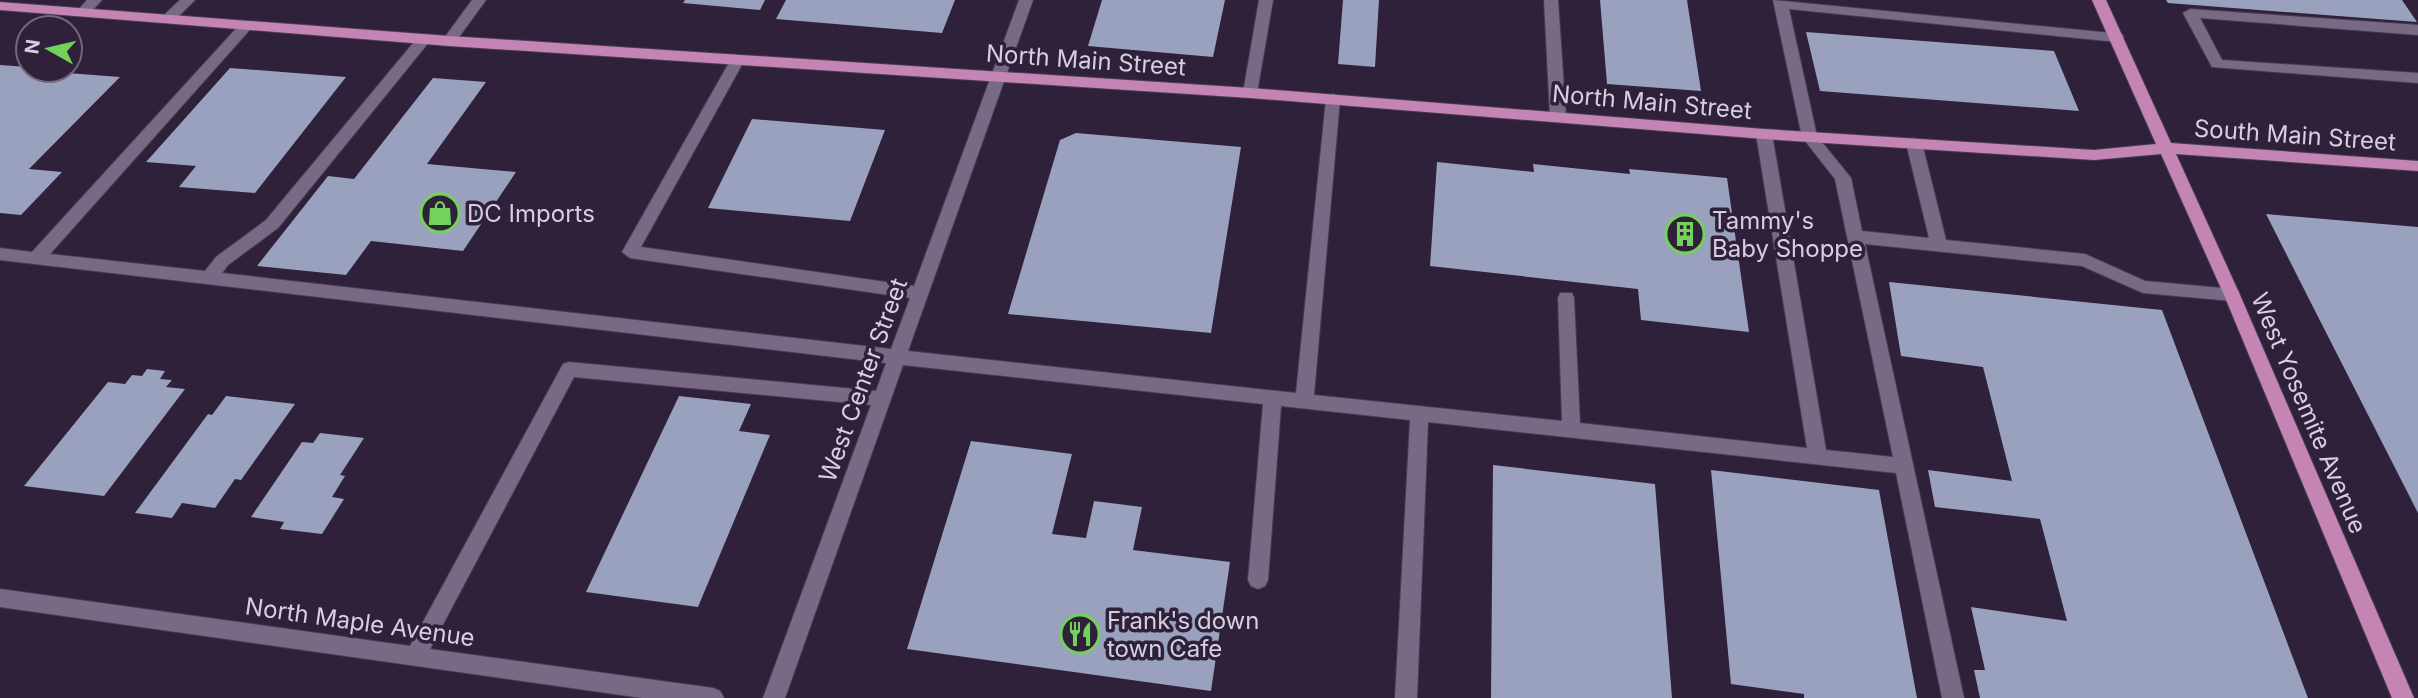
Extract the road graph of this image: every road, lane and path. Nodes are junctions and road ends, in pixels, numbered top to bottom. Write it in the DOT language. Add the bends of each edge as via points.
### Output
graph roads {
  1 [pos="95,0"];
  2 [pos="188,0"];
  3 [pos="479,0"];
  4 [pos="1026,0"];
  5 [pos="1266,0"];
  6 [pos="1551,0"];
  7 [pos="2099,0"];
  8 [pos="1781,2"];
  9 [pos="0,6"];
  10 [pos="83,12"];
  11 [pos="169,18"];
  12 [pos="248,24"];
  13 [pos="2418,30"];
  14 [pos="2117,37"];
  15 [pos="424,39"];
  16 [pos="449,41"];
  17 [pos="737,61"];
  18 [pos="997,77"];
  19 [pos="2418,78"];
  20 [pos="1250,93"];
  21 [pos="1333,99"];
  22 [pos="1558,117"];
  23 [pos="1763,134"];
  24 [pos="1810,137"];
  25 [pos="1914,143"];
  26 [pos="2168,148"];
  27 [pos="2418,166"];
  28 [pos="1858,237"];
  29 [pos="1940,245"];
  30 [pos="0,254"];
  31 [pos="36,258"];
  32 [pos="210,276"];
  33 [pos="921,293"];
  34 [pos="2232,295"];
  35 [pos="1566,298"];
  36 [pos="898,357"];
  37 [pos="1273,398"];
  38 [pos="883,399"];
  39 [pos="1304,401"];
  40 [pos="1419,413"];
  41 [pos="1571,430"];
  42 [pos="1818,456"];
  43 [pos="1905,466"];
  44 [pos="1258,580"];
  45 [pos="0,598"];
  46 [pos="415,656"];
  47 [pos="713,698"];
  48 [pos="774,698"];
  49 [pos="1406,698"];
  50 [pos="1953,698"];
  51 [pos="2403,698"];
  1 -- 10 [label="street"];
  2 -- 11 [label="street"];
  3 -- 16 [label="street"];
  4 -- 18 [label="street, West Center Street"];
  5 -- 20 [label="street"];
  6 -- 22 [label="street"];
  7 -- 14 [label="main road, West Yosemite Avenue"];
  8 -- 14 [label="street"];
  8 -- 24 [label="street"];
  9 -- 10 [label="main road, North Main Street"];
  10 -- 11 [label="main road, North Main Street"];
  11 -- 12 [label="main road, North Main Street"];
  12 -- 15 [label="main road, North Main Street"];
  12 -- 31 [label="street"];
  13 -- 19 [label="street" via="2190,13 2217,64"];
  14 -- 26 [label="main road, West Yosemite Avenue"];
  15 -- 16 [label="main road, North Main Street"];
  15 -- 32 [label="street" via="272,224 222,261"];
  16 -- 17 [label="main road, North Main Street"];
  17 -- 18 [label="main road, North Main Street"];
  17 -- 33 [label="street" via="630,252"];
  18 -- 20 [label="main road, North Main Street"];
  18 -- 33 [label="street, West Center Street"];
  20 -- 21 [label="main road, North Main Street"];
  21 -- 22 [label="main road, North Main Street"];
  21 -- 39 [label="street"];
  22 -- 23 [label="main road, North Main Street"];
  23 -- 24 [label="main road, North Main Street"];
  23 -- 42 [label="street"];
  24 -- 25 [label="main road, North Main Street"];
  24 -- 28 [label="street" via="1843,178"];
  25 -- 26 [label="main road, North Main Street" via="2094,155"];
  25 -- 29 [label="street"];
  26 -- 27 [label="main road, South Main Street"];
  26 -- 34 [label="main road, West Yosemite Avenue"];
  28 -- 29 [label="street"];
  28 -- 43 [label="street"];
  29 -- 34 [label="street" via="2085,260 2143,288"];
  30 -- 31 [label="street"];
  31 -- 32 [label="street"];
  32 -- 36 [label="street"];
  33 -- 36 [label="street, West Center Street"];
  34 -- 51 [label="main road, West Yosemite Avenue"];
  35 -- 41 [label="street"];
  36 -- 37 [label="street"];
  36 -- 38 [label="street, West Center Street"];
  37 -- 39 [label="street"];
  37 -- 44 [label="street"];
  38 -- 46 [label="street" via="569,369"];
  38 -- 48 [label="street, West Center Street"];
  39 -- 40 [label="street"];
  40 -- 41 [label="street"];
  40 -- 49 [label="street"];
  41 -- 42 [label="street"];
  42 -- 43 [label="street"];
  43 -- 50 [label="street"];
  45 -- 46 [label="street, North Maple Avenue"];
  46 -- 47 [label="street, North Maple Avenue"];
}
